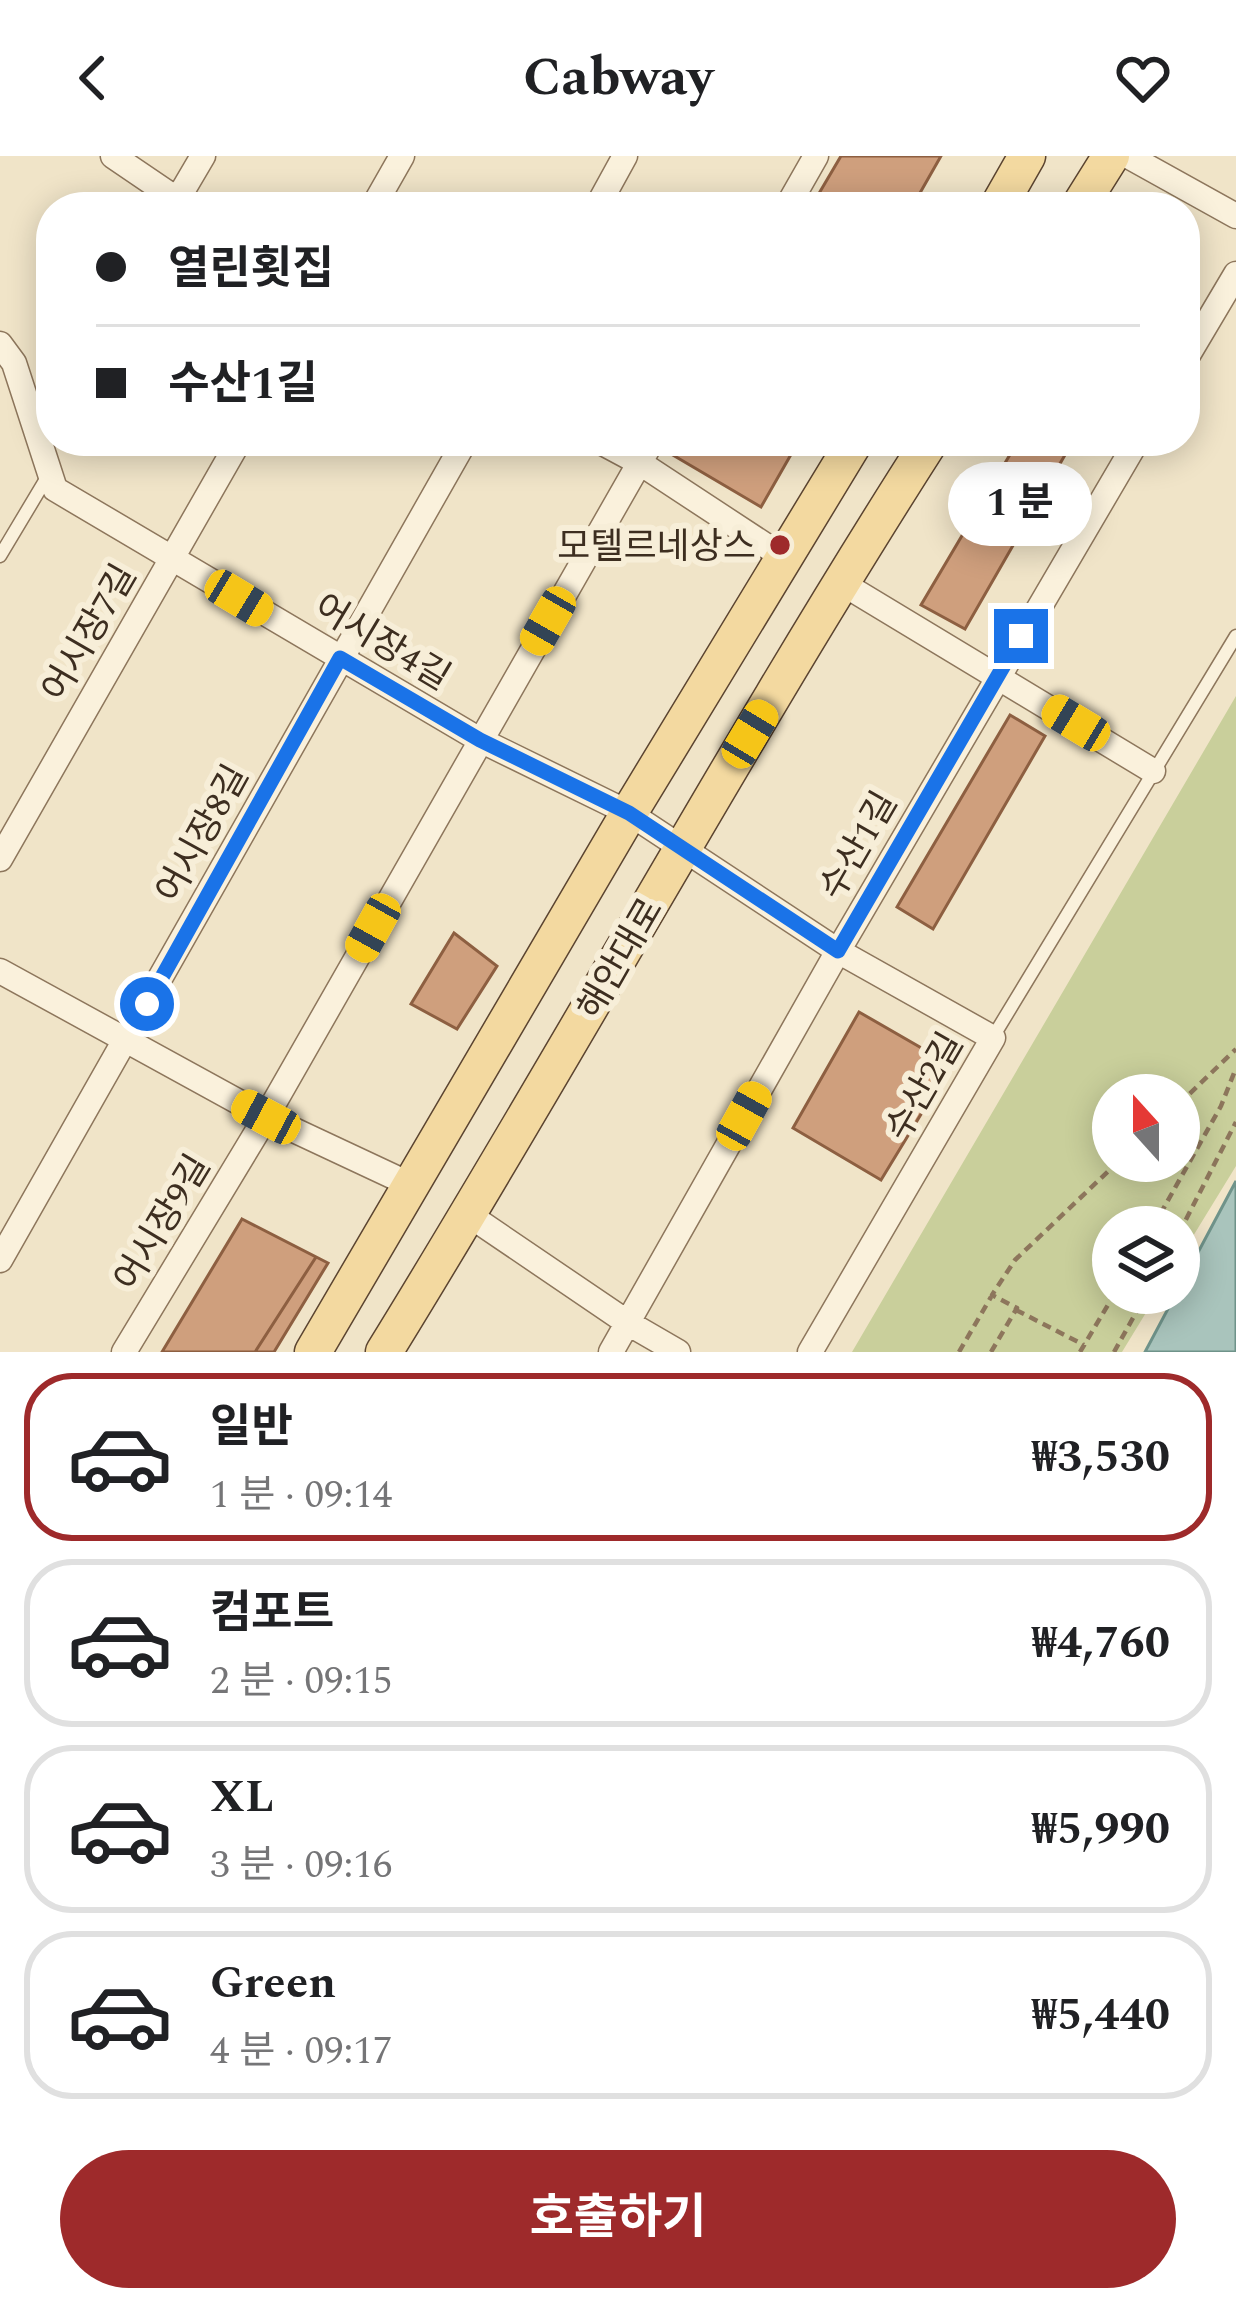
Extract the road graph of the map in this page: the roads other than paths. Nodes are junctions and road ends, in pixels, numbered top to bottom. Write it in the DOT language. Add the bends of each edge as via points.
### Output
graph roads {
  1 [pos="113,156"];
  2 [pos="203,156"];
  3 [pos="402,156"];
  4 [pos="625,156"];
  5 [pos="816,156"];
  6 [pos="1027,156"];
  7 [pos="1111,156"];
  8 [pos="1128,156"];
  9 [pos="161,192"];
  10 [pos="185,192"];
  11 [pos="382,192"];
  12 [pos="605,192"];
  13 [pos="796,192"];
  14 [pos="1007,192"];
  15 [pos="1088,192"];
  16 [pos="1193,192"];
  17 [pos="1200,196"];
  18 [pos="1236,216"];
  19 [pos="1236,274"];
  20 [pos="1200,335"];
  21 [pos="0,344"];
  22 [pos="36,432"];
  23 [pos="44,456"];
  24 [pos="230,456"];
  25 [pos="456,456"];
  26 [pos="644,456"];
  27 [pos="651,456"];
  28 [pos="846,456"];
  29 [pos="920,456"];
  30 [pos="1128,456"];
  31 [pos="50,473"];
  32 [pos="0,556"];
  33 [pos="783,557"];
  34 [pos="172,558"];
  35 [pos="840,582"];
  36 [pos="1236,636"];
  37 [pos="340,658"];
  38 [pos="998,675"];
  39 [pos="480,740"];
  40 [pos="1154,771"];
  41 [pos="629,813"];
  42 [pos="10,819"];
  43 [pos="683,849"];
  44 [pos="0,859"];
  45 [pos="838,951"];
  46 [pos="0,970"];
  47 [pos="992,1038"];
  48 [pos="125,1042"];
  49 [pos="266,1117"];
  50 [pos="409,1184"];
  51 [pos="469,1215"];
  52 [pos="0,1260"];
  53 [pos="628,1323"];
  54 [pos="124,1352"];
  55 [pos="313,1352"];
  56 [pos="384,1352"];
  57 [pos="611,1352"];
  58 [pos="678,1352"];
  59 [pos="810,1352"];
  1 -- 9 [label="street"];
  2 -- 10 [label="street"];
  3 -- 11 [label="street"];
  4 -- 12 [label="street"];
  5 -- 13 [label="street"];
  6 -- 14 [label="main road"];
  7 -- 15 [label="main road"];
  8 -- 16 [label="street"];
  17 -- 18 [label="street"];
  19 -- 20 [label="street"];
  21 -- 22 [label="street, 어시장4길"];
  23 -- 31 [label="street, 어시장4길"];
  24 -- 34 [label="street, 어시장7길"];
  25 -- 37 [label="street, 어시장8길"];
  26 -- 39 [label="street, 어시장9길"];
  27 -- 33 [label="street"];
  28 -- 33 [label="main road, 해안대로"];
  29 -- 35 [label="main road, 해안대로"];
  30 -- 38 [label="street, 수산1길"];
  31 -- 32 [label="lane"];
  31 -- 34 [label="street, 어시장4길" via="55,490"];
  33 -- 41 [label="main road, 해안대로"];
  34 -- 37 [label="street, 어시장4길"];
  34 -- 42 [label="street, 어시장7길"];
  35 -- 38 [label="street"];
  35 -- 43 [label="main road, 해안대로"];
  36 -- 40 [label="lane"];
  37 -- 39 [label="street, 어시장4길"];
  37 -- 48 [label="street, 어시장8길"];
  38 -- 40 [label="street"];
  38 -- 45 [label="street, 수산1길"];
  39 -- 41 [label="street, 어시장4길"];
  39 -- 49 [label="street, 어시장9길"];
  40 -- 47 [label="lane"];
  41 -- 43 [label="street, 수산2길"];
  41 -- 50 [label="main road, 해안대로"];
  42 -- 44 [label="street, 어시장7길"];
  43 -- 45 [label="street, 수산2길"];
  43 -- 51 [label="main road, 해안대로"];
  45 -- 47 [label="street, 수산2길"];
  45 -- 53 [label="street, 수산1길"];
  46 -- 48 [label="street"];
  47 -- 59 [label="street, 수산2길"];
  48 -- 49 [label="street"];
  48 -- 52 [label="street, 어시장8길"];
  49 -- 50 [label="street"];
  49 -- 54 [label="street, 어시장9길"];
  50 -- 55 [label="main road, 해안대로"];
  51 -- 53 [label="street"];
  51 -- 56 [label="main road, 해안대로"];
  53 -- 57 [label="street, 수산1길"];
  53 -- 58 [label="street"];
}
